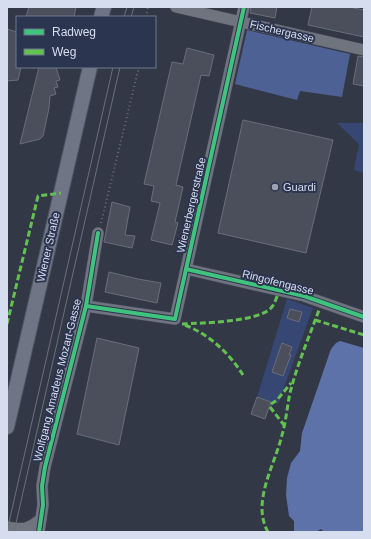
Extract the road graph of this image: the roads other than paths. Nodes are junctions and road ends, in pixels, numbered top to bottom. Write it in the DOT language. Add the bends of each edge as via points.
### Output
graph roads {
  1 [pos="176,7"];
  2 [pos="244,7"];
  3 [pos="241,21"];
  4 [pos="364,50"];
  5 [pos="90,68"];
  6 [pos="98,233"];
  7 [pos="186,269"];
  8 [pos="86,306"];
  9 [pos="364,317"];
  10 [pos="7,427"];
  11 [pos="41,519"];
  12 [pos="7,527"];
  13 [pos="39,532"];
  1 -- 3 [label="street, Fischergasse"];
  2 -- 3 [label="street, Wienerbergerstraße"];
  3 -- 4 [label="street, Fischergasse"];
  3 -- 7 [label="street, Wienerbergerstraße"];
  5 -- 10 [label="main road, Wiener Straße"];
  6 -- 8 [label="street, Wolfgang Amadeus Mozart-Gasse"];
  7 -- 8 [label="street, Wienerbergerstraße" via="175,319"];
  7 -- 9 [label="street, Ringofengasse" via="304,296 321,306"];
  8 -- 11 [label="street, Wolfgang Amadeus Mozart-Gasse" via="45,467"];
  11 -- 12 [label="street" via="22,530"];
  11 -- 13 [label="street, Wolfgang Amadeus Mozart-Gasse"];
}
